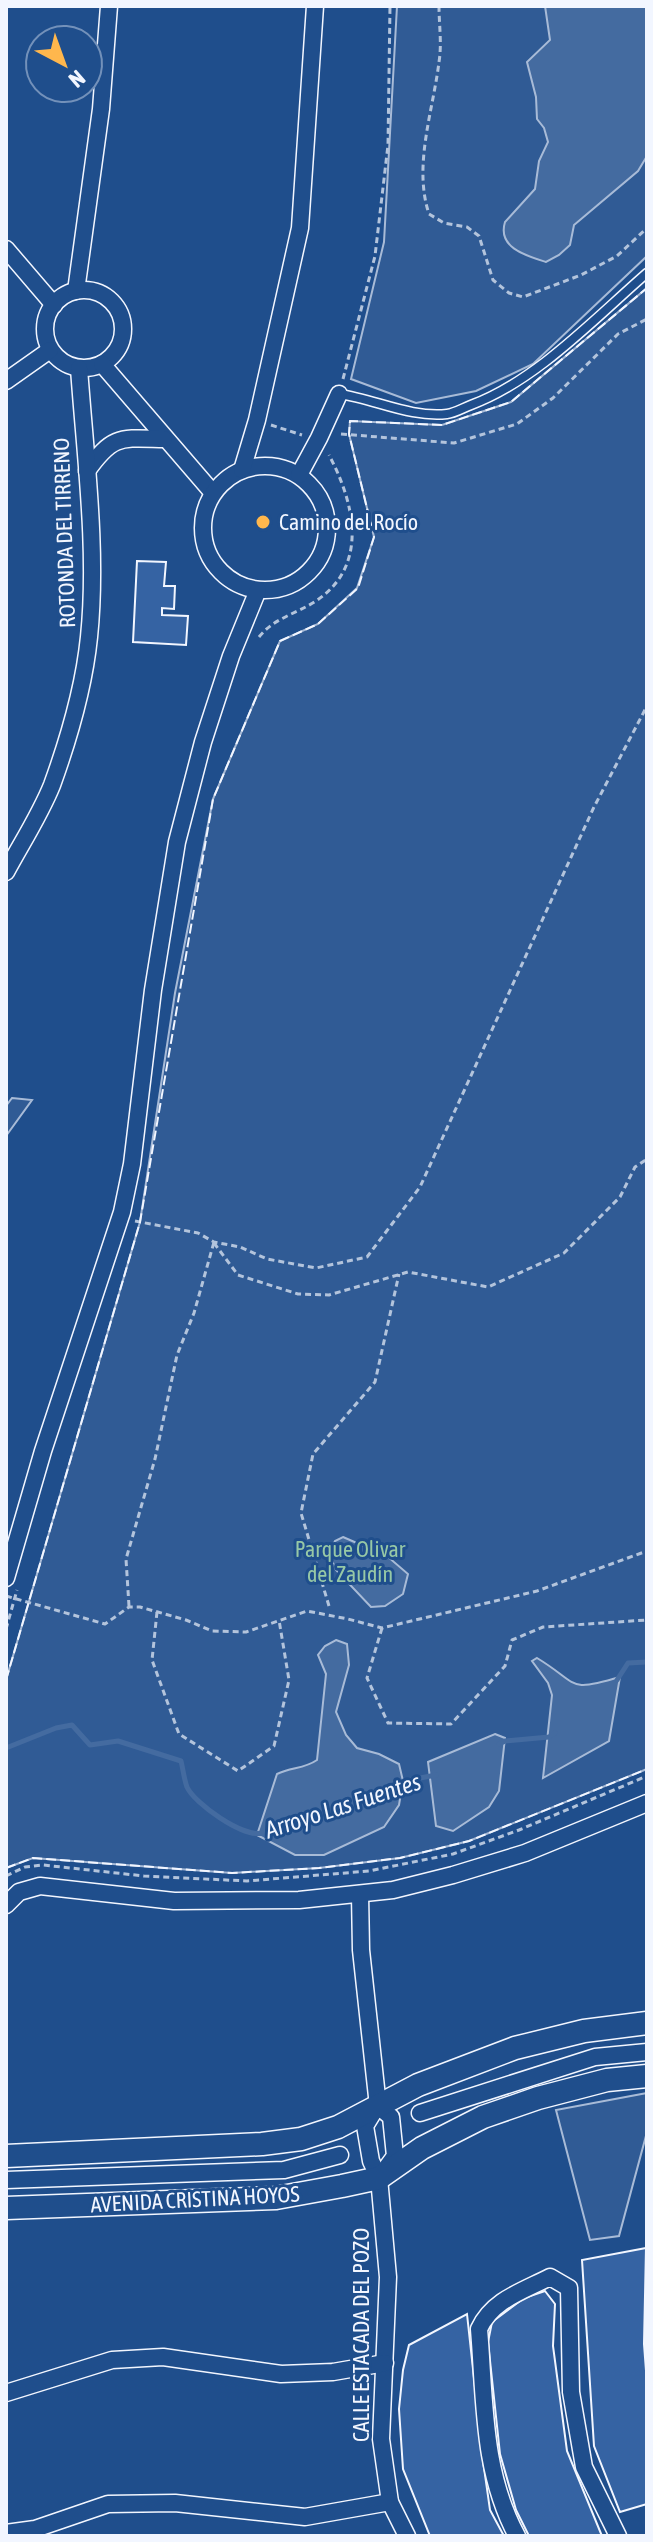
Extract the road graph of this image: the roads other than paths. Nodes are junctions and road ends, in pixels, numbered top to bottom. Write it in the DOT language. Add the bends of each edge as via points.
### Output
graph roads {
  1 [pos="109,6"];
  2 [pos="315,6"];
  3 [pos="6,249"];
  4 [pos="647,273"];
  5 [pos="76,291"];
  6 [pos="54,305"];
  7 [pos="50,350"];
  8 [pos="102,364"];
  9 [pos="79,368"];
  10 [pos="6,381"];
  11 [pos="339,394"];
  12 [pos="164,439"];
  13 [pos="242,470"];
  14 [pos="87,471"];
  15 [pos="299,475"];
  16 [pos="213,493"];
  17 [pos="258,590"];
  18 [pos="6,872"];
  19 [pos="12,1581"];
  20 [pos="647,1803"];
  21 [pos="360,1894"];
  22 [pos="6,1905"];
  23 [pos="647,2023"];
  24 [pos="647,2052"];
  25 [pos="647,2076"];
  26 [pos="378,2106"];
  27 [pos="420,2113"];
  28 [pos="340,2155"];
  29 [pos="6,2156"];
  30 [pos="379,2178"];
  31 [pos="6,2180"];
  32 [pos="6,2208"];
  33 [pos="385,2363"];
  34 [pos="6,2393"];
  35 [pos="390,2502"];
  36 [pos="6,2533"];
  37 [pos="407,2536"];
  38 [pos="517,2536"];
  39 [pos="618,2536"];
  1 -- 5 [label="street"];
  2 -- 13 [label="street" via="300,228"];
  3 -- 6 [label="street"];
  4 -- 11 [label="lane" via="498,395 448,414 393,409"];
  5 -- 6 [label="street"];
  5 -- 8 [label="street" via="111,301 122,322 119,347"];
  6 -- 7 [label="street" via="45,327"];
  7 -- 9 [label="street"];
  7 -- 10 [label="street"];
  8 -- 9 [label="street"];
  8 -- 12 [label="street"];
  9 -- 14 [label="street, ROTONDA DEL TIRRENO"];
  11 -- 15 [label="street"];
  12 -- 14 [label="street" via="114,442 102,449"];
  12 -- 16 [label="street"];
  13 -- 15 [label="street" via="261,465"];
  13 -- 16 [label="street"];
  14 -- 18 [label="street, ROTONDA DEL TIRRENO" via="90,636 80,693 51,787"];
  15 -- 17 [label="street" via="323,503 327,539 321,557 294,583"];
  16 -- 17 [label="street" via="202,528 205,546 225,576"];
  17 -- 19 [label="street" via="203,742 177,842 122,1212 43,1451"];
  20 -- 21 [label="street" via="510,1857"];
  21 -- 22 [label="street" via="174,1901 40,1886 19,1892"];
  21 -- 26 [label="street"];
  23 -- 26 [label="street" via="515,2048"];
  24 -- 27 [label="street" via="595,2057"];
  25 -- 30 [label="street, AVENIDA CRISTINA HOYOS" via="607,2080 483,2117 422,2148"];
  26 -- 29 [label="street" via="301,2139"];
  26 -- 30 [label="street, CALLE ESTACADA DEL POZO" via="365,2126"];
  26 -- 30 [label="street" via="391,2117 395,2156"];
  28 -- 31 [label="street" via="284,2170"];
  30 -- 32 [label="street, AVENIDA CRISTINA HOYOS" via="276,2198"];
  30 -- 33 [label="street, CALLE ESTACADA DEL POZO" via="388,2277"];
  33 -- 34 [label="street" via="281,2374 163,2357 112,2360"];
  33 -- 35 [label="street, CALLE ESTACADA DEL POZO" via="381,2439"];
  35 -- 36 [label="street" via="305,2517 175,2503 108,2504 35,2529"];
  35 -- 37 [label="street, CALLE ESTACADA DEL POZO"];
  38 -- 39 [label="street" via="485,2438 479,2329 496,2304 550,2277 569,2288 571,2392 584,2467"];
}
